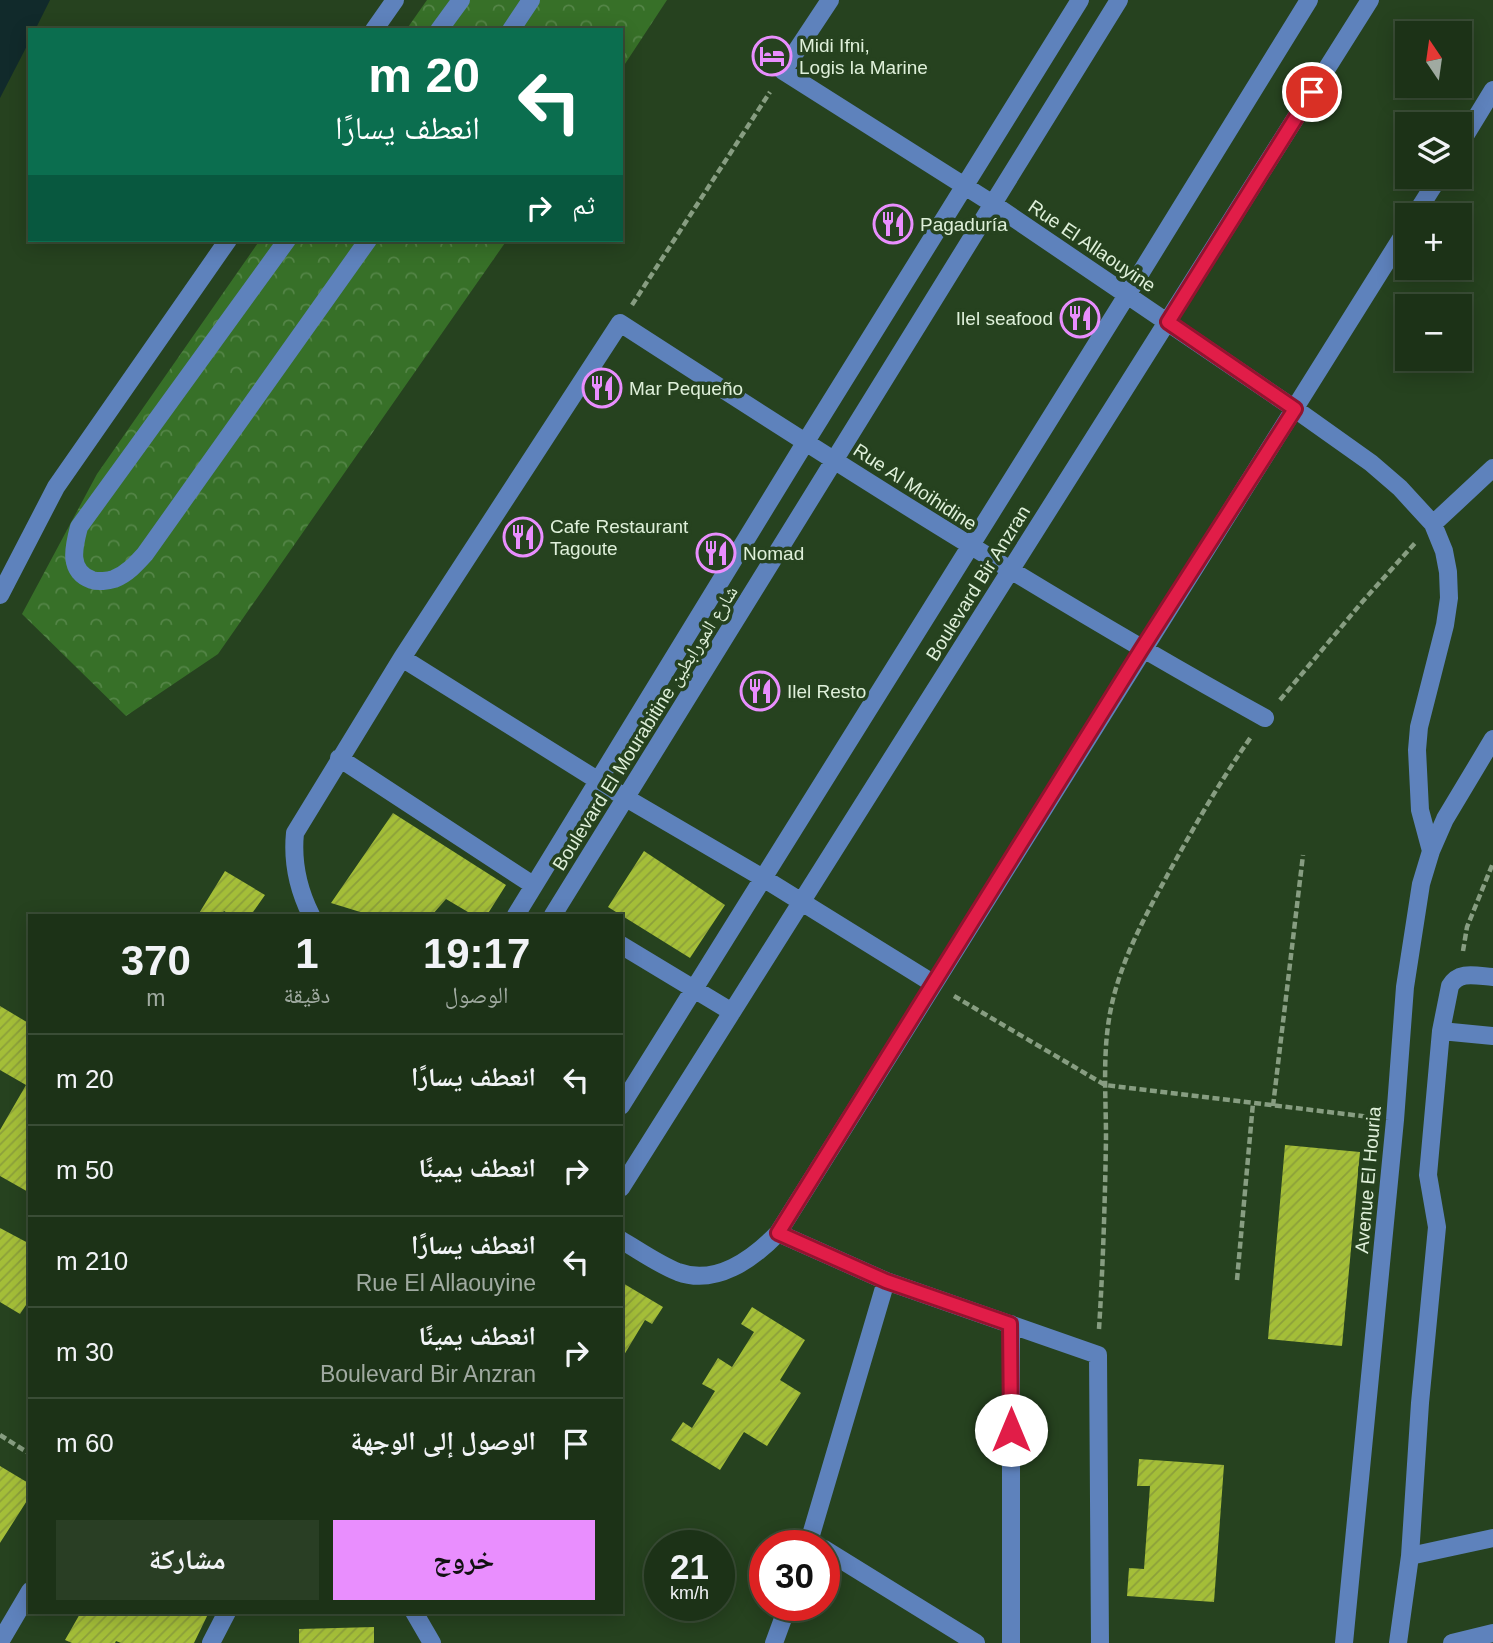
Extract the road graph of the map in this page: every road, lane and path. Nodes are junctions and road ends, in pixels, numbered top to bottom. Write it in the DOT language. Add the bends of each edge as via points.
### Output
graph roads {
  1 [pos="395,0"];
  2 [pos="461,0"];
  3 [pos="531,0"];
  4 [pos="830,0"];
  5 [pos="1080,0"];
  6 [pos="1119,0"];
  7 [pos="1309,0"];
  8 [pos="1370,0"];
  9 [pos="375,28"];
  10 [pos="440,28"];
  11 [pos="512,28"];
  12 [pos="783,71"];
  13 [pos="1493,90"];
  14 [pos="1472,124"];
  15 [pos="963,187"];
  16 [pos="993,204"];
  17 [pos="227,242"];
  18 [pos="286,242"];
  19 [pos="367,242"];
  20 [pos="1395,248"];
  21 [pos="1127,295"];
  22 [pos="1168,322"];
  23 [pos="620,323"];
  24 [pos="1295,409"];
  25 [pos="805,443"];
  26 [pos="835,460"];
  27 [pos="1493,468"];
  28 [pos="1433,524"];
  29 [pos="969,547"];
  30 [pos="1011,571"];
  31 [pos="0,595"];
  32 [pos="1141,650"];
  33 [pos="402,658"];
  34 [pos="1265,719"];
  35 [pos="1492,743"];
  36 [pos="339,758"];
  37 [pos="598,781"];
  38 [pos="626,798"];
  39 [pos="1431,851"];
  40 [pos="1303,855"];
  41 [pos="1493,863"];
  42 [pos="763,878"];
  43 [pos="534,885"];
  44 [pos="800,901"];
  45 [pos="562,912"];
  46 [pos="311,914"];
  47 [pos="517,914"];
  48 [pos="623,946"];
  49 [pos="1493,977"];
  50 [pos="1454,981"];
  51 [pos="934,984"];
  52 [pos="693,990"];
  53 [pos="732,1012"];
  54 [pos="1441,1031"];
  55 [pos="1493,1036"];
  56 [pos="1105,1085"];
  57 [pos="623,1103"];
  58 [pos="1253,1103"];
  59 [pos="1273,1105"];
  60 [pos="1395,1120"];
  61 [pos="623,1185"];
  62 [pos="778,1233"];
  63 [pos="623,1241"];
  64 [pos="1237,1280"];
  65 [pos="886,1281"];
  66 [pos="1010,1324"];
  67 [pos="1098,1355"];
  68 [pos="0,1435"];
  69 [pos="28,1453"];
  70 [pos="820,1530"];
  71 [pos="1493,1538"];
  72 [pos="1410,1556"];
  73 [pos="840,1560"];
  74 [pos="28,1594"];
  75 [pos="226,1614"];
  76 [pos="415,1614"];
  77 [pos="782,1621"];
  78 [pos="1493,1633"];
  79 [pos="0,1642"];
  80 [pos="211,1643"];
  81 [pos="432,1643"];
  82 [pos="774,1643"];
  83 [pos="976,1643"];
  84 [pos="1011,1643"];
  85 [pos="1100,1643"];
  86 [pos="1345,1643"];
  87 [pos="1398,1643"];
  88 [pos="1452,1643"];
  1 -- 9 [label="street"];
  2 -- 10 [label="street"];
  3 -- 11 [label="street"];
  4 -- 12 [label="street"];
  5 -- 15 [label="street, Boulevard El Mourabitine شارع المورابطين"];
  6 -- 16 [label="street, Boulevard El Mourabitine شارع المورابطين"];
  7 -- 21 [label="street, Boulevard Bir Anzran"];
  8 -- 22 [label="street, Boulevard Bir Anzran"];
  12 -- 15 [label="street, Rue El Allaouyine"];
  12 -- 23 [label="path"];
  13 -- 14 [label="street"];
  15 -- 16 [label="street, Rue El Allaouyine"];
  15 -- 25 [label="street, Boulevard El Mourabitine شارع المورابطين"];
  16 -- 21 [label="street, Rue El Allaouyine"];
  16 -- 26 [label="street, Boulevard El Mourabitine شارع المورابطين"];
  17 -- 31 [label="street" via="57,487"];
  18 -- 19 [label="street" via="79,527 74,564 83,576 112,580 145,554"];
  20 -- 24 [label="street"];
  21 -- 22 [label="street, Rue El Allaouyine"];
  21 -- 29 [label="street, Boulevard Bir Anzran"];
  22 -- 24 [label="street, Rue El Allaouyine"];
  22 -- 30 [label="street, Boulevard Bir Anzran"];
  23 -- 25 [label="street, Rue Al Moihidine"];
  23 -- 33 [label="street"];
  24 -- 28 [label="street, Rue El Allaouyine" via="1371,463"];
  24 -- 32 [label="street"];
  25 -- 26 [label="street, Rue Al Moihidine"];
  25 -- 37 [label="street, Boulevard El Mourabitine شارع المورابطين"];
  26 -- 29 [label="street, Rue Al Moihidine"];
  26 -- 38 [label="street, Boulevard El Mourabitine شارع المورابطين"];
  27 -- 28 [label="street"];
  28 -- 34 [label="path"];
  28 -- 39 [label="street, Rue El Allaouyine" via="1448,572 1449,598 1417,750 1420,810"];
  29 -- 30 [label="street, Rue Al Moihidine"];
  29 -- 42 [label="street, Boulevard Bir Anzran"];
  30 -- 32 [label="street, Rue Al Moihidine"];
  30 -- 44 [label="street, Boulevard Bir Anzran"];
  32 -- 34 [label="street, Rue Al Moihidine"];
  32 -- 51 [label="street"];
  33 -- 36 [label="street"];
  33 -- 37 [label="street"];
  34 -- 56 [label="path" via="1201,816 1131,946 1108,1026"];
  35 -- 39 [label="street, Avenue El Houria" via="1464,785"];
  36 -- 43 [label="street, Boulevard El Mourabitine شارع المورابطين"];
  36 -- 46 [label="street" via="295,833 296,875"];
  37 -- 38 [label="street"];
  37 -- 43 [label="street, Boulevard El Mourabitine شارع المورابطين"];
  38 -- 42 [label="street"];
  38 -- 45 [label="street, Boulevard El Mourabitine شارع المورابطين"];
  39 -- 60 [label="street, Avenue El Houria" via="1410,946"];
  40 -- 59 [label="path"];
  41 -- 50 [label="path" via="1466,927"];
  42 -- 44 [label="street"];
  42 -- 52 [label="street, Boulevard Bir Anzran"];
  43 -- 47 [label="street, Boulevard El Mourabitine شارع المورابطين"];
  44 -- 51 [label="street"];
  44 -- 53 [label="street, Boulevard Bir Anzran"];
  48 -- 52 [label="street"];
  49 -- 50 [label="street"];
  50 -- 54 [label="street"];
  51 -- 56 [label="path"];
  51 -- 62 [label="street"];
  52 -- 53 [label="street"];
  52 -- 57 [label="street, Boulevard Bir Anzran"];
  53 -- 61 [label="street, Boulevard Bir Anzran"];
  54 -- 55 [label="street"];
  54 -- 72 [label="street" via="1428,1175 1437,1227 1419,1403"];
  56 -- 58 [label="path"];
  56 -- 67 [label="path" via="1105,1234"];
  58 -- 59 [label="path"];
  58 -- 64 [label="path"];
  59 -- 60 [label="path"];
  60 -- 86 [label="street, Avenue El Houria"];
  62 -- 63 [label="street" via="748,1261 709,1275 678,1272"];
  62 -- 65 [label="street"];
  65 -- 66 [label="street"];
  65 -- 70 [label="street"];
  66 -- 67 [label="street"];
  66 -- 84 [label="street"];
  67 -- 85 [label="street"];
  68 -- 69 [label="path"];
  71 -- 72 [label="street"];
  72 -- 87 [label="street"];
  73 -- 83 [label="street"];
  74 -- 79 [label="street"];
  75 -- 80 [label="street"];
  76 -- 81 [label="street"];
  77 -- 82 [label="street"];
  78 -- 88 [label="street"];
}
